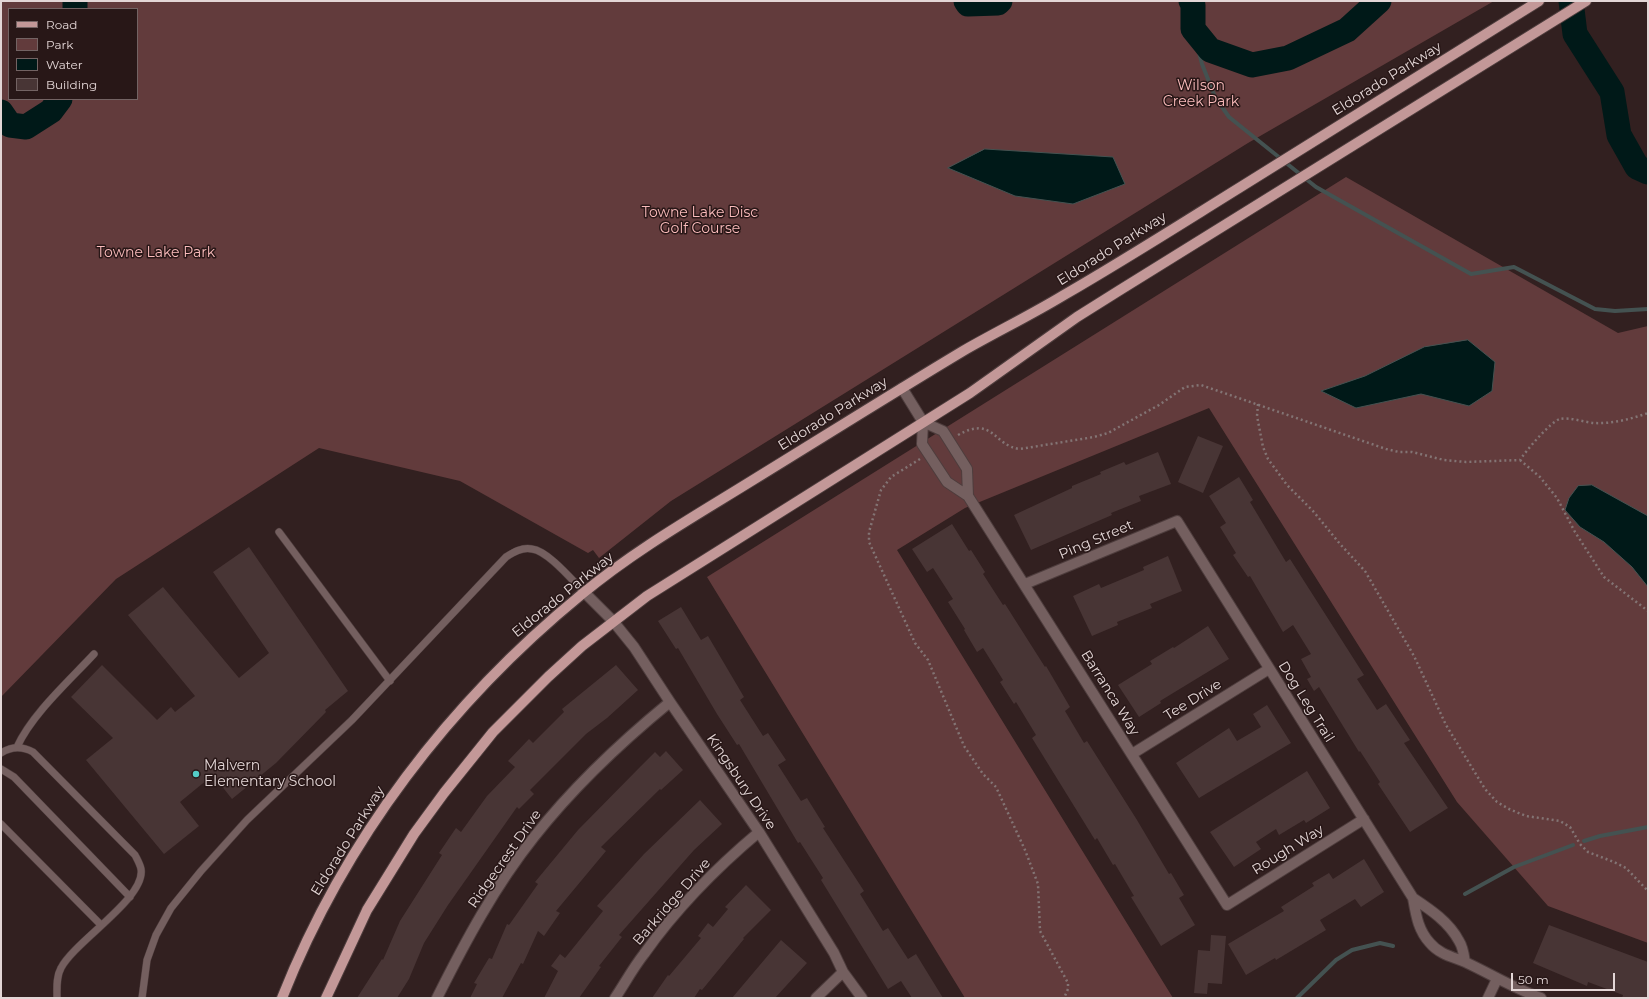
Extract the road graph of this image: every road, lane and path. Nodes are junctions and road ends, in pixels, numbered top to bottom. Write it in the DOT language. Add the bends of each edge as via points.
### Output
graph roads {
  1 [pos="1539,1"];
  2 [pos="1586,1"];
  3 [pos="902,388"];
  4 [pos="1258,404"];
  5 [pos="1648,413"];
  6 [pos="923,422"];
  7 [pos="962,433"];
  8 [pos="921,458"];
  9 [pos="1520,460"];
  10 [pos="968,496"];
  11 [pos="1177,520"];
  12 [pos="279,532"];
  13 [pos="1025,584"];
  14 [pos="584,592"];
  15 [pos="1648,611"];
  16 [pos="613,621"];
  17 [pos="94,654"];
  18 [pos="1269,669"];
  19 [pos="390,681"];
  20 [pos="670,702"];
  21 [pos="17,747"];
  22 [pos="1,752"];
  23 [pos="1132,754"];
  24 [pos="1,769"];
  25 [pos="1364,819"];
  26 [pos="1,824"];
  27 [pos="759,832"];
  28 [pos="1648,891"];
  29 [pos="130,897"];
  30 [pos="1413,898"];
  31 [pos="1227,905"];
  32 [pos="101,925"];
  33 [pos="1465,962"];
  34 [pos="843,972"];
  35 [pos="1497,979"];
  36 [pos="57,998"];
  37 [pos="142,998"];
  38 [pos="282,998"];
  39 [pos="326,998"];
  40 [pos="437,998"];
  41 [pos="615,998"];
  42 [pos="816,998"];
  43 [pos="862,998"];
  44 [pos="1064,998"];
  45 [pos="1488,998"];
  46 [pos="1541,998"];
  1 -- 3 [label="main road, Eldorado Parkway" via="1096,276"];
  2 -- 6 [label="main road" via="1120,290 999,374"];
  3 -- 6 [label="street"];
  3 -- 14 [label="main road, Eldorado Parkway" via="676,528"];
  4 -- 7 [label="path" via="1201,385 1191,385 1108,433 1094,437 1020,449 1012,448 984,428 973,428"];
  4 -- 9 [label="path" via="1399,452 1466,462"];
  4 -- 28 [label="path" via="1257,416 1268,459 1287,485 1366,570 1414,656 1446,725 1485,789 1496,802 1509,809 1526,816 1560,821 1570,827 1588,852 1626,868"];
  5 -- 9 [label="path" via="1635,418 1596,423 1560,419 1546,429"];
  6 -- 10 [label="street, Barranca Way" via="922,444 947,482"];
  6 -- 10 [label="street" via="943,432 967,469"];
  6 -- 16 [label="main road" via="688,568"];
  8 -- 44 [label="path" via="891,477 881,490 870,532 870,542 915,643 928,660 964,746 983,774 996,787 1025,850 1038,884 1040,931 1068,983"];
  9 -- 15 [label="path" via="1540,477 1557,498 1604,577"];
  10 -- 13 [label="street, Barranca Way"];
  11 -- 13 [label="street, Ping Street"];
  11 -- 18 [label="street, Dog Leg Trail"];
  12 -- 19 [label="lane"];
  13 -- 23 [label="street, Barranca Way"];
  14 -- 16 [label="street, Kingsbury Drive"];
  14 -- 19 [label="lane" via="541,552 525,548 515,551 506,557"];
  14 -- 38 [label="main road, Eldorado Parkway" via="483,685 424,751 363,838 312,928"];
  16 -- 20 [label="street, Kingsbury Drive" via="634,647"];
  16 -- 39 [label="main road" via="527,697 494,732 444,793 414,834 367,910"];
  17 -- 21 [label="lane" via="33,721"];
  18 -- 23 [label="street, Tee Drive"];
  18 -- 25 [label="street, Dog Leg Trail"];
  19 -- 37 [label="lane" via="247,820 200,871 156,934 148,960"];
  20 -- 27 [label="street, Kingsbury Drive"];
  20 -- 40 [label="street, Ridgecrest Drive" via="624,740 578,784 533,837 494,894 456,959"];
  21 -- 22 [label="lane"];
  21 -- 29 [label="lane" via="33,752 135,855 141,869 139,882"];
  23 -- 31 [label="street, Barranca Way"];
  24 -- 29 [label="lane" via="14,777"];
  25 -- 30 [label="street, Dog Leg Trail"];
  25 -- 31 [label="street, Rough Way"];
  26 -- 32 [label="lane"];
  27 -- 34 [label="street, Kingsbury Drive" via="834,953"];
  27 -- 41 [label="street, Barkridge Drive" via="732,855 688,900 644,954"];
  29 -- 32 [label="lane"];
  30 -- 33 [label="street, Dog Leg Trail" via="1449,925 1460,942"];
  30 -- 33 [label="street, Dog Leg Trail" via="1416,920 1431,945 1446,955"];
  32 -- 36 [label="lane" via="73,951 60,968 56,983"];
  33 -- 35 [label="street, Dog Leg Trail"];
  34 -- 42 [label="street"];
  34 -- 43 [label="street, Kingsbury Drive"];
  35 -- 45 [label="street"];
  35 -- 46 [label="street, Dog Leg Trail"];
}
